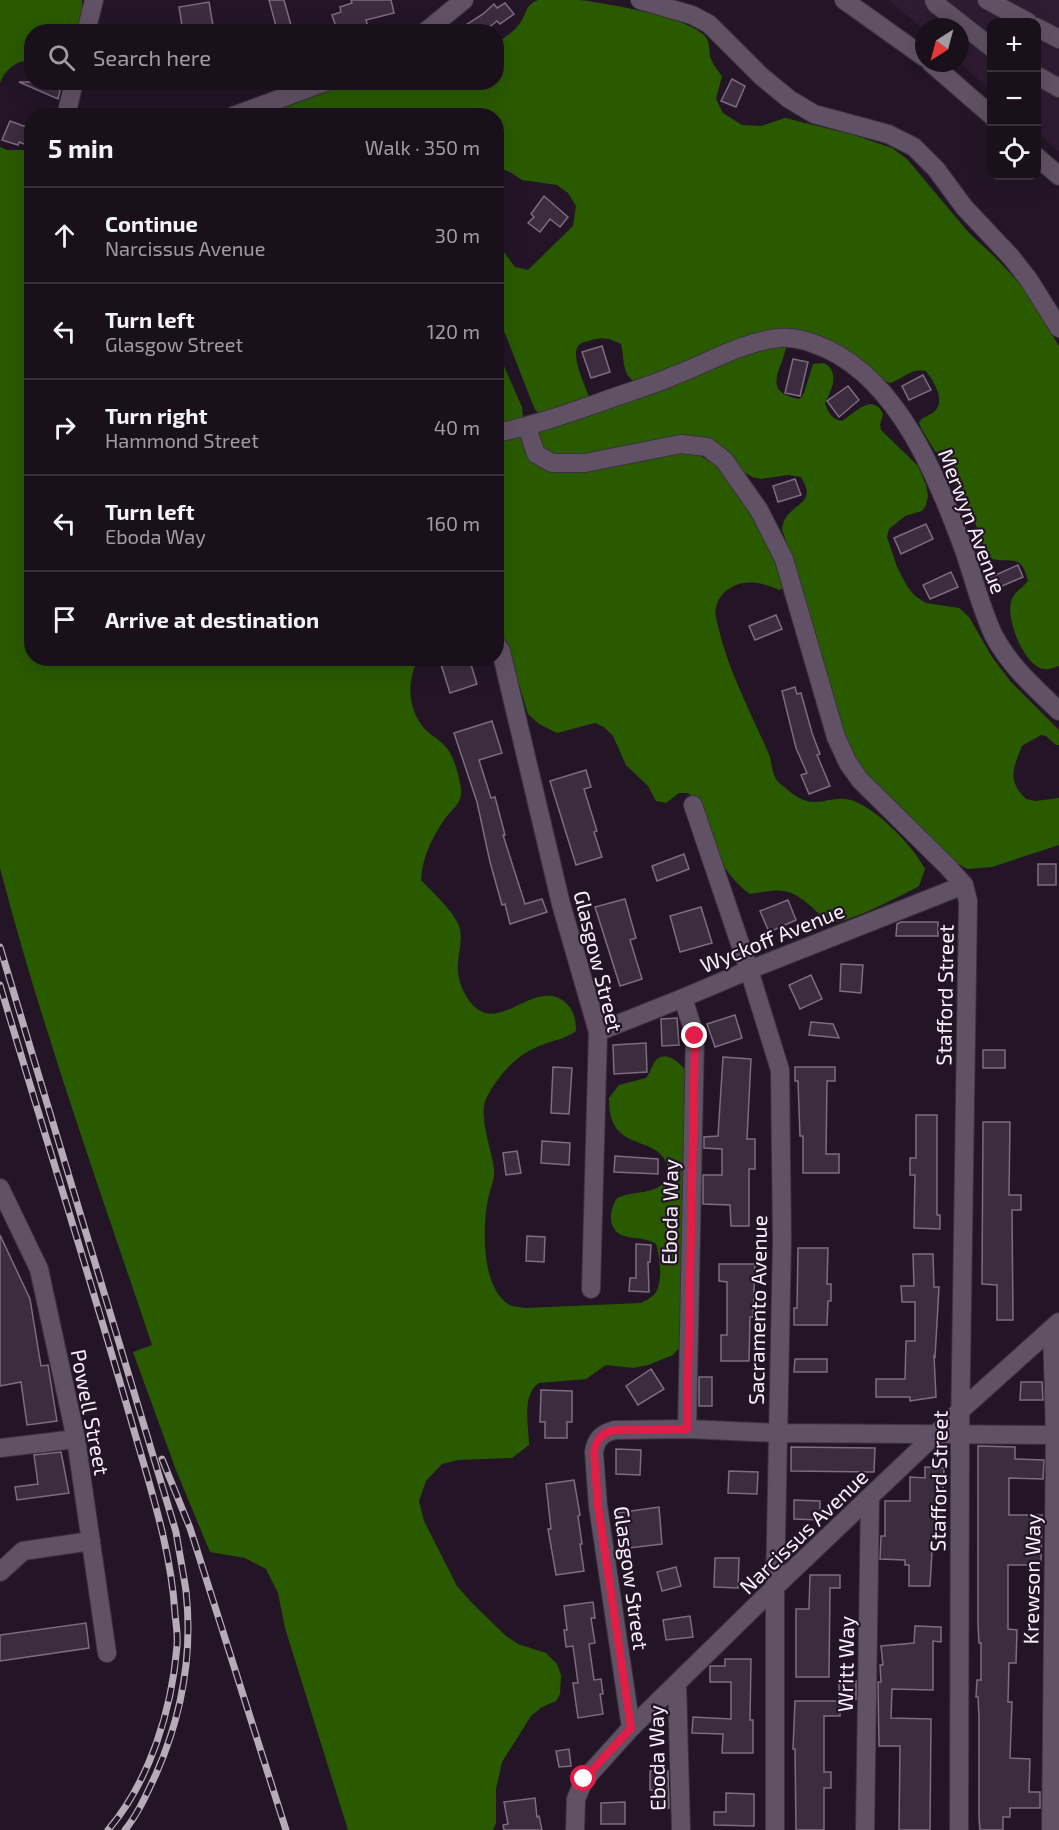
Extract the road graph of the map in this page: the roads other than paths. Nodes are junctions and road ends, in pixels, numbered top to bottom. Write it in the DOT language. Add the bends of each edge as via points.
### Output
graph roads {
  1 [pos="94,0"];
  2 [pos="464,0"];
  3 [pos="640,0"];
  4 [pos="844,0"];
  5 [pos="934,0"];
  6 [pos="987,0"];
  7 [pos="1021,18"];
  8 [pos="88,24"];
  9 [pos="435,24"];
  10 [pos="1041,30"];
  11 [pos="1059,39"];
  12 [pos="987,44"];
  13 [pos="915,51"];
  14 [pos="941,72"];
  15 [pos="1041,78"];
  16 [pos="1059,88"];
  17 [pos="72,90"];
  18 [pos="303,90"];
  19 [pos="68,108"];
  20 [pos="255,108"];
  21 [pos="987,112"];
  22 [pos="1041,160"];
  23 [pos="1059,176"];
  24 [pos="1059,328"];
  25 [pos="527,428"];
  26 [pos="504,432"];
  27 [pos="503,666"];
  28 [pos="1059,711"];
  29 [pos="693,805"];
  30 [pos="964,885"];
  31 [pos="749,970"];
  32 [pos="683,998"];
  33 [pos="598,1032"];
  34 [pos="0,1188"];
  35 [pos="591,1289"];
  36 [pos="1056,1325"];
  37 [pos="961,1410"];
  38 [pos="687,1429"];
  39 [pos="778,1433"];
  40 [pos="937,1434"];
  41 [pos="960,1435"];
  42 [pos="1057,1435"];
  43 [pos="76,1439"];
  44 [pos="0,1448"];
  45 [pos="870,1498"];
  46 [pos="91,1541"];
  47 [pos="0,1572"];
  48 [pos="775,1587"];
  49 [pos="107,1653"];
  50 [pos="677,1684"];
  51 [pos="631,1728"];
  52 [pos="575,1830"];
  53 [pos="681,1830"];
  54 [pos="775,1830"];
  55 [pos="865,1830"];
  56 [pos="959,1830"];
  57 [pos="1051,1830"];
  1 -- 8 [label="street"];
  2 -- 9 [label="street"];
  3 -- 24 [label="street" via="709,24 761,76 814,114 888,134 914,147 1011,257"];
  4 -- 13 [label="street"];
  5 -- 12 [label="street"];
  6 -- 7 [label="street"];
  10 -- 11 [label="street"];
  14 -- 21 [label="street"];
  15 -- 16 [label="street"];
  17 -- 19 [label="street"];
  18 -- 20 [label="street"];
  22 -- 23 [label="street"];
  25 -- 26 [label="street, Merwyn Avenue"];
  25 -- 28 [label="street, Merwyn Avenue" via="772,339 800,339 846,358 886,397 911,431 948,509 993,634 1005,656"];
  25 -- 30 [label="street" via="536,454 552,463 585,463 681,444 707,447 724,460 759,510 784,559 836,737 848,763 873,795 930,847"];
  27 -- 33 [label="street, Glasgow Street" via="561,904"];
  29 -- 31 [label="street, Sacramento Avenue"];
  30 -- 31 [label="street, Wyckoff Avenue"];
  30 -- 37 [label="street, Stafford Street" via="968,901"];
  31 -- 32 [label="street, Wyckoff Avenue"];
  31 -- 39 [label="street, Sacramento Avenue" via="780,1070"];
  32 -- 33 [label="street, Wyckoff Avenue"];
  32 -- 38 [label="street, Eboda Way" via="695,1036"];
  33 -- 35 [label="street, Glasgow Street"];
  34 -- 43 [label="street, Powell Street" via="39,1269"];
  36 -- 37 [label="street, Narcissus Avenue"];
  36 -- 42 [label="street, Krewson Way"];
  37 -- 40 [label="street, Narcissus Avenue"];
  37 -- 41 [label="street, Stafford Street"];
  38 -- 39 [label="street"];
  38 -- 51 [label="street, Glasgow Street" via="606,1432 600,1436 594,1452 598,1506"];
  39 -- 40 [label="street"];
  39 -- 48 [label="street, Sacramento Avenue"];
  40 -- 41 [label="street"];
  40 -- 45 [label="street, Narcissus Avenue"];
  41 -- 42 [label="street"];
  41 -- 56 [label="street, Stafford Street"];
  42 -- 57 [label="street, Krewson Way"];
  43 -- 44 [label="street"];
  43 -- 46 [label="street, Powell Street"];
  45 -- 48 [label="street, Narcissus Avenue"];
  45 -- 55 [label="street, Writt Way"];
  46 -- 47 [label="street" via="23,1551"];
  46 -- 49 [label="street, Powell Street"];
  48 -- 50 [label="street, Narcissus Avenue"];
  48 -- 54 [label="street, Sacramento Avenue"];
  50 -- 51 [label="street, Narcissus Avenue"];
  50 -- 53 [label="street, Eboda Way"];
  51 -- 52 [label="street, Narcissus Avenue" via="584,1779 576,1799"];
}
